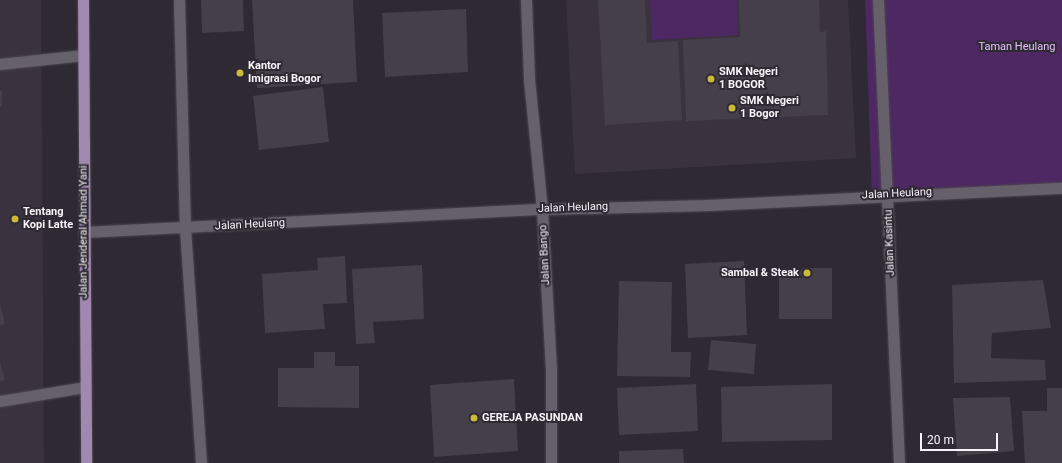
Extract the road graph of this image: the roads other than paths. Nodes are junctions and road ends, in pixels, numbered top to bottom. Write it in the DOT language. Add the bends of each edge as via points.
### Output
graph roads {
  1 [pos="83,0"];
  2 [pos="179,0"];
  3 [pos="526,0"];
  4 [pos="878,0"];
  5 [pos="84,55"];
  6 [pos="0,64"];
  7 [pos="1062,188"];
  8 [pos="888,194"];
  9 [pos="542,209"];
  10 [pos="185,228"];
  11 [pos="84,232"];
  12 [pos="85,387"];
  13 [pos="0,401"];
  14 [pos="86,463"];
  15 [pos="200,463"];
  16 [pos="551,463"];
  17 [pos="898,463"];
  1 -- 5 [label="main road, Jalan Jenderal Ahmad Yani"];
  2 -- 10 [label="street"];
  3 -- 9 [label="street, Jalan Bango" via="530,79"];
  4 -- 8 [label="street, Jalan Kasintu"];
  5 -- 6 [label="street"];
  5 -- 11 [label="main road, Jalan Jenderal Ahmad Yani"];
  7 -- 8 [label="street, Jalan Heulang"];
  8 -- 9 [label="street, Jalan Heulang" via="709,205"];
  8 -- 17 [label="street, Jalan Kasintu"];
  9 -- 10 [label="street, Jalan Heulang"];
  9 -- 16 [label="street, Jalan Bango" via="551,369"];
  10 -- 11 [label="street, Jalan Heulang"];
  10 -- 15 [label="street"];
  11 -- 12 [label="main road, Jalan Jenderal Ahmad Yani"];
  12 -- 13 [label="street"];
  12 -- 14 [label="main road, Jalan Jenderal Ahmad Yani"];
}
